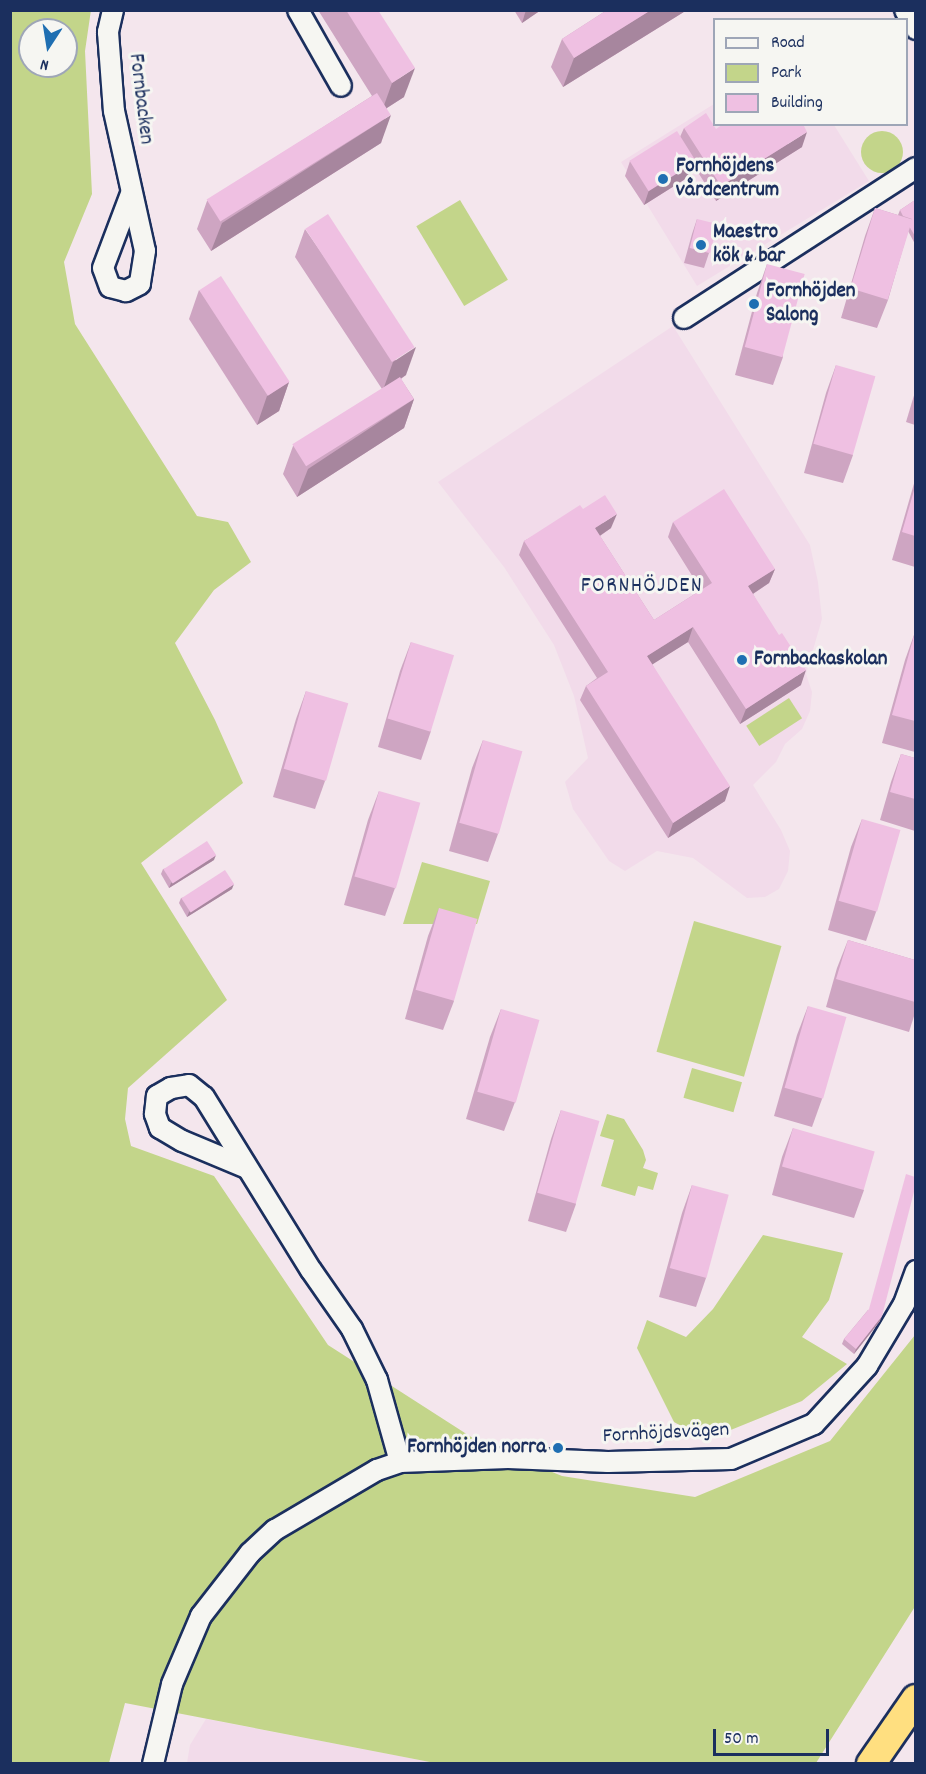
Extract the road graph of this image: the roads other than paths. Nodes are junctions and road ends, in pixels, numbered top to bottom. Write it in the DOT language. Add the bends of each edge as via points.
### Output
graph roads {
  1 [pos="113,10"];
  2 [pos="298,10"];
  3 [pos="905,10"];
  4 [pos="915,29"];
  5 [pos="341,86"];
  6 [pos="915,168"];
  7 [pos="131,194"];
  8 [pos="684,318"];
  9 [pos="247,1168"];
  10 [pos="915,1271"];
  11 [pos="400,1462"];
  12 [pos="915,1699"];
  13 [pos="153,1764"];
  14 [pos="871,1764"];
  1 -- 7 [label="street, Fornbacken" via="108,32 114,111"];
  2 -- 5 [label="street"];
  3 -- 4 [label="street"];
  6 -- 8 [label="street"];
  9 -- 9 [label="street" via="204,1097 189,1085 171,1088 157,1096 155,1113 160,1128"];
  9 -- 11 [label="street" via="352,1329 377,1380"];
  10 -- 11 [label="street, Fornhöjdsvägen" via="904,1304 867,1366 814,1424 731,1459 608,1462 508,1458"];
  11 -- 13 [label="street, Fornhöjdsvägen" via="377,1470 275,1530 236,1570 201,1616 172,1684"];
  12 -- 14 [label="highway"];
}
